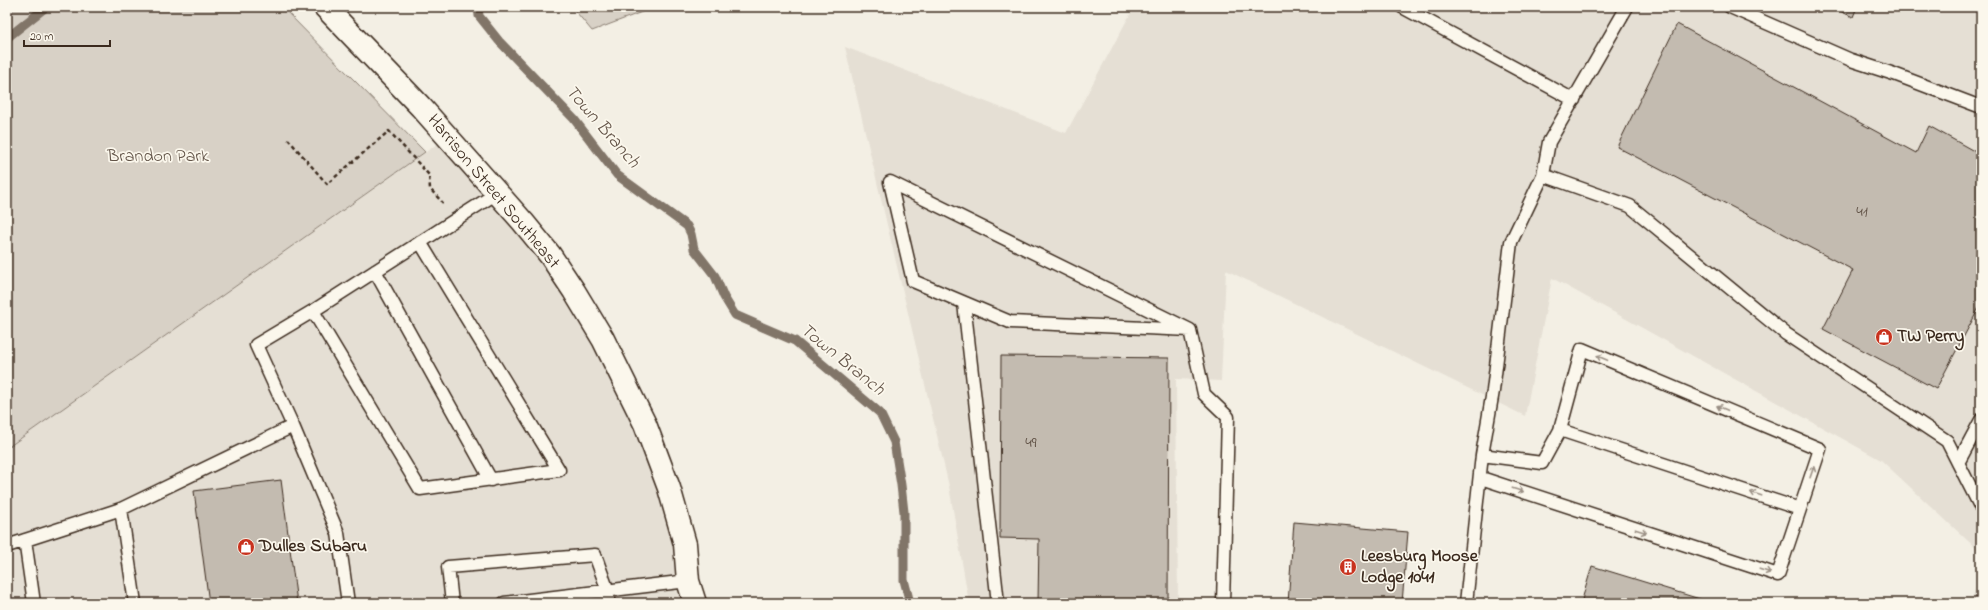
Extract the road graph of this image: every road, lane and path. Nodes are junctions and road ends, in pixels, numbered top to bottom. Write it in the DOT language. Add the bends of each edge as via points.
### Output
graph roads {
  1 [pos="325,7"];
  2 [pos="1402,7"];
  3 [pos="1627,7"];
  4 [pos="1730,7"];
  5 [pos="1574,100"];
  6 [pos="1981,107"];
  7 [pos="288,140"];
  8 [pos="1542,175"];
  9 [pos="497,193"];
  10 [pos="457,218"];
  11 [pos="420,242"];
  12 [pos="375,271"];
  13 [pos="964,303"];
  14 [pos="313,311"];
  15 [pos="1190,330"];
  16 [pos="1981,420"];
  17 [pos="293,426"];
  18 [pos="1560,430"];
  19 [pos="1482,454"];
  20 [pos="1958,463"];
  21 [pos="1481,478"];
  22 [pos="491,480"];
  23 [pos="121,508"];
  24 [pos="1981,508"];
  25 [pos="1800,509"];
  26 [pos="25,540"];
  27 [pos="7,546"];
  28 [pos="688,581"];
  29 [pos="608,591"];
  30 [pos="564,596"];
  31 [pos="34,603"];
  32 [pos="135,603"];
  33 [pos="348,603"];
  34 [pos="452,603"];
  35 [pos="504,603"];
  36 [pos="546,603"];
  37 [pos="608,603"];
  38 [pos="694,603"];
  39 [pos="998,603"];
  40 [pos="1223,603"];
  41 [pos="1466,603"];
  1 -- 9 [label="street, Harrison Street Southeast" via="421,107"];
  2 -- 5 [label="lane"];
  3 -- 5 [label="lane"];
  4 -- 6 [label="lane" via="1851,60"];
  5 -- 8 [label="lane" via="1549,142"];
  7 -- 10 [label="path" via="327,184 389,131 429,175 430,189"];
  8 -- 19 [label="lane" via="1511,242"];
  8 -- 20 [label="lane" via="1630,206 1786,334 1947,441"];
  9 -- 10 [label="lane"];
  9 -- 28 [label="street, Harrison Street Southeast" via="550,254 603,339 645,424 669,488 685,544"];
  10 -- 11 [label="lane"];
  11 -- 12 [label="lane"];
  11 -- 22 [label="lane" via="559,470"];
  12 -- 14 [label="lane"];
  12 -- 22 [label="lane"];
  13 -- 15 [label="lane" via="1010,322"];
  13 -- 15 [label="lane" via="913,281 890,182"];
  13 -- 39 [label="lane"];
  14 -- 17 [label="lane" via="256,345"];
  14 -- 22 [label="lane" via="420,490"];
  15 -- 40 [label="lane" via="1204,394 1228,417"];
  16 -- 20 [label="lane"];
  17 -- 23 [label="lane"];
  17 -- 33 [label="lane" via="338,533"];
  18 -- 19 [label="lane" via="1542,464"];
  25 -- 18 [label="lane, one-way"];
  25 -- 18 [label="lane, one-way" via="1820,449 1582,349"];
  19 -- 21 [label="lane"];
  20 -- 24 [label="lane"];
  21 -- 25 [label="lane, one-way" via="1778,575"];
  21 -- 41 [label="lane"];
  23 -- 26 [label="lane"];
  23 -- 32 [label="lane"];
  26 -- 27 [label="lane"];
  26 -- 31 [label="lane"];
  28 -- 29 [label="lane"];
  28 -- 38 [label="street, Harrison Street Southeast"];
  29 -- 30 [label="lane"];
  29 -- 34 [label="lane" via="594,555 448,568"];
  29 -- 37 [label="lane"];
  30 -- 35 [label="lane"];
  30 -- 36 [label="lane"];
}
